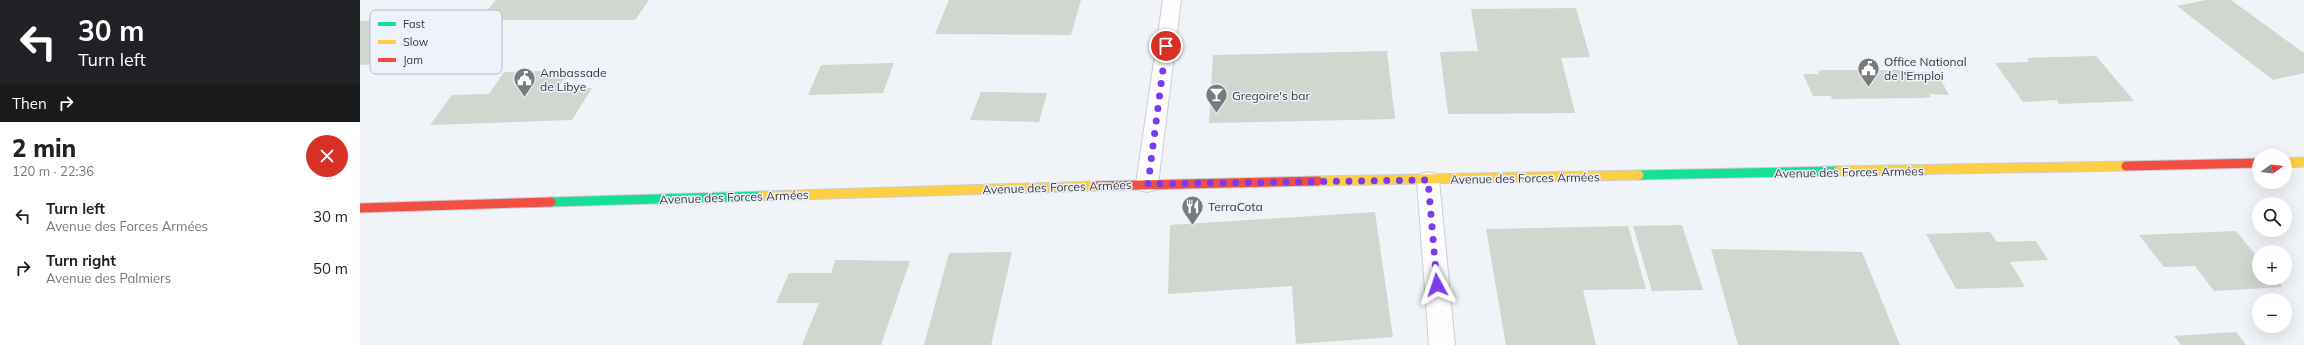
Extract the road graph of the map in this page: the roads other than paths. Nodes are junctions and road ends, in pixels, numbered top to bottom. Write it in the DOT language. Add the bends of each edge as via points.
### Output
graph roads {
  1 [pos="1172,0"];
  2 [pos="2304,162"];
  3 [pos="2252,163"];
  4 [pos="2292,163"];
  5 [pos="1428,180"];
  6 [pos="1148,184"];
  7 [pos="360,208"];
  8 [pos="1442,345"];
  1 -- 6 [label="street"];
  2 -- 4 [label="street"];
  3 -- 5 [label="street, Avenue des Forces Armées"];
  5 -- 6 [label="street, Avenue des Forces Armées"];
  5 -- 8 [label="street"];
  6 -- 7 [label="street, Avenue des Forces Armées"];
}
